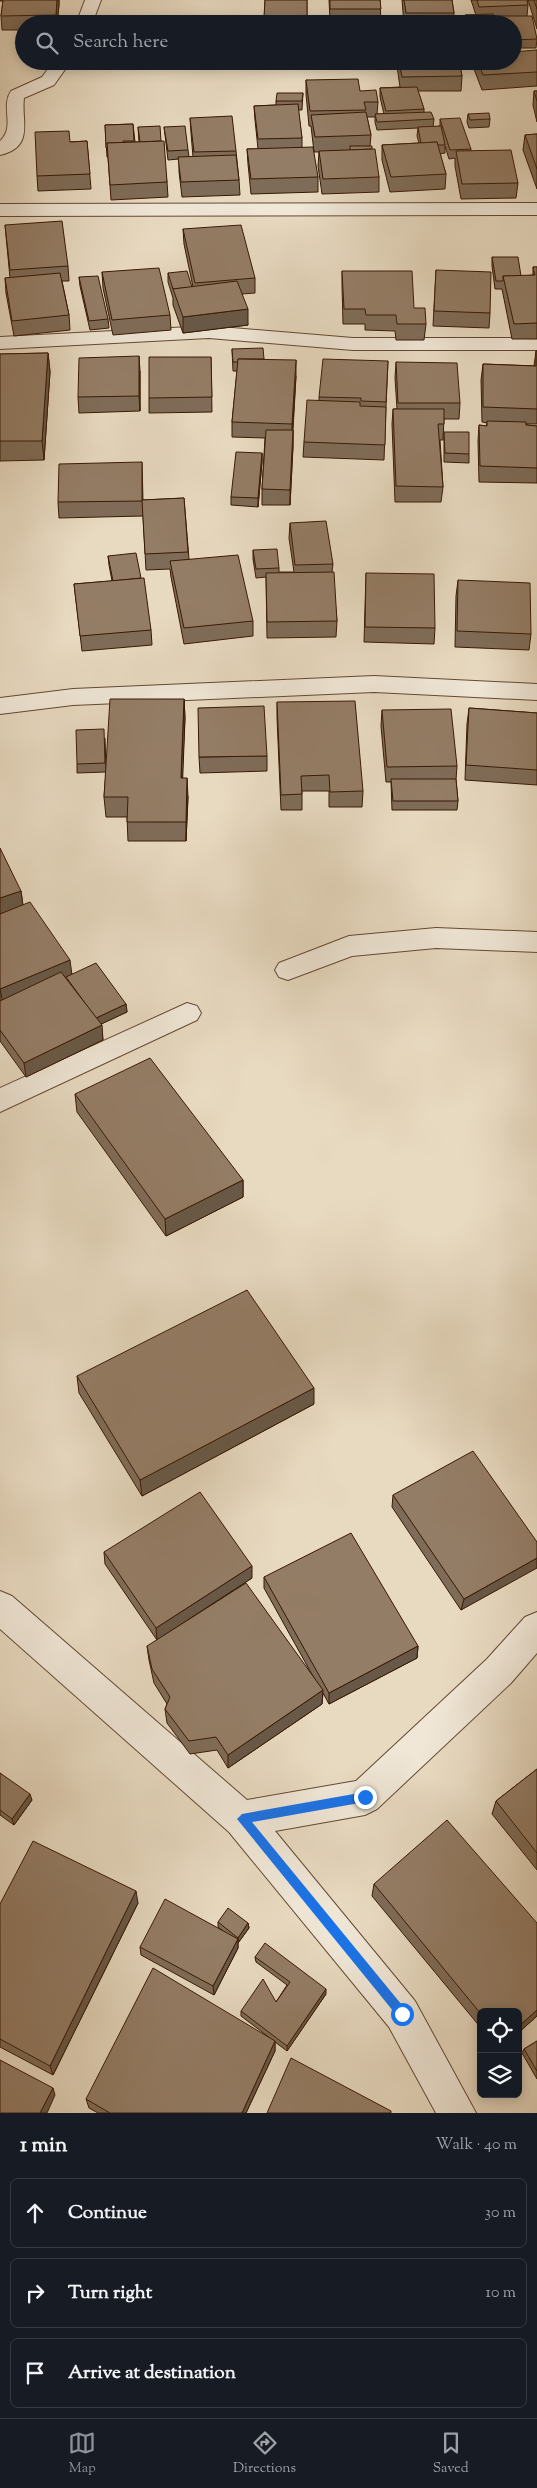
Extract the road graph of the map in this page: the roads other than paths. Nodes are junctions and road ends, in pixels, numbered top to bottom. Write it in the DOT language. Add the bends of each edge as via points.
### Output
graph roads {
  1 [pos="94,0"];
  2 [pos="88,15"];
  3 [pos="56,70"];
  4 [pos="0,150"];
  5 [pos="537,209"];
  6 [pos="0,210"];
  7 [pos="0,343"];
  8 [pos="537,344"];
  9 [pos="537,692"];
  10 [pos="0,706"];
  11 [pos="537,942"];
  12 [pos="288,970"];
  13 [pos="186,1013"];
  14 [pos="0,1101"];
  15 [pos="0,1607"];
  16 [pos="537,1628"];
  17 [pos="242,1819"];
  18 [pos="457,2113"];
  1 -- 2 [label="street"];
  3 -- 4 [label="street" via="48,81 17,95 17,135 12,143"];
  5 -- 6 [label="street"];
  7 -- 8 [label="street" via="209,332 353,344"];
  9 -- 10 [label="street" via="374,684 73,696"];
  11 -- 12 [label="street" via="436,938 349,946"];
  13 -- 14 [label="street"];
  15 -- 17 [label="street"];
  16 -- 17 [label="street" via="499,1671 365,1797"];
  17 -- 18 [label="street" via="402,2014"];
}
